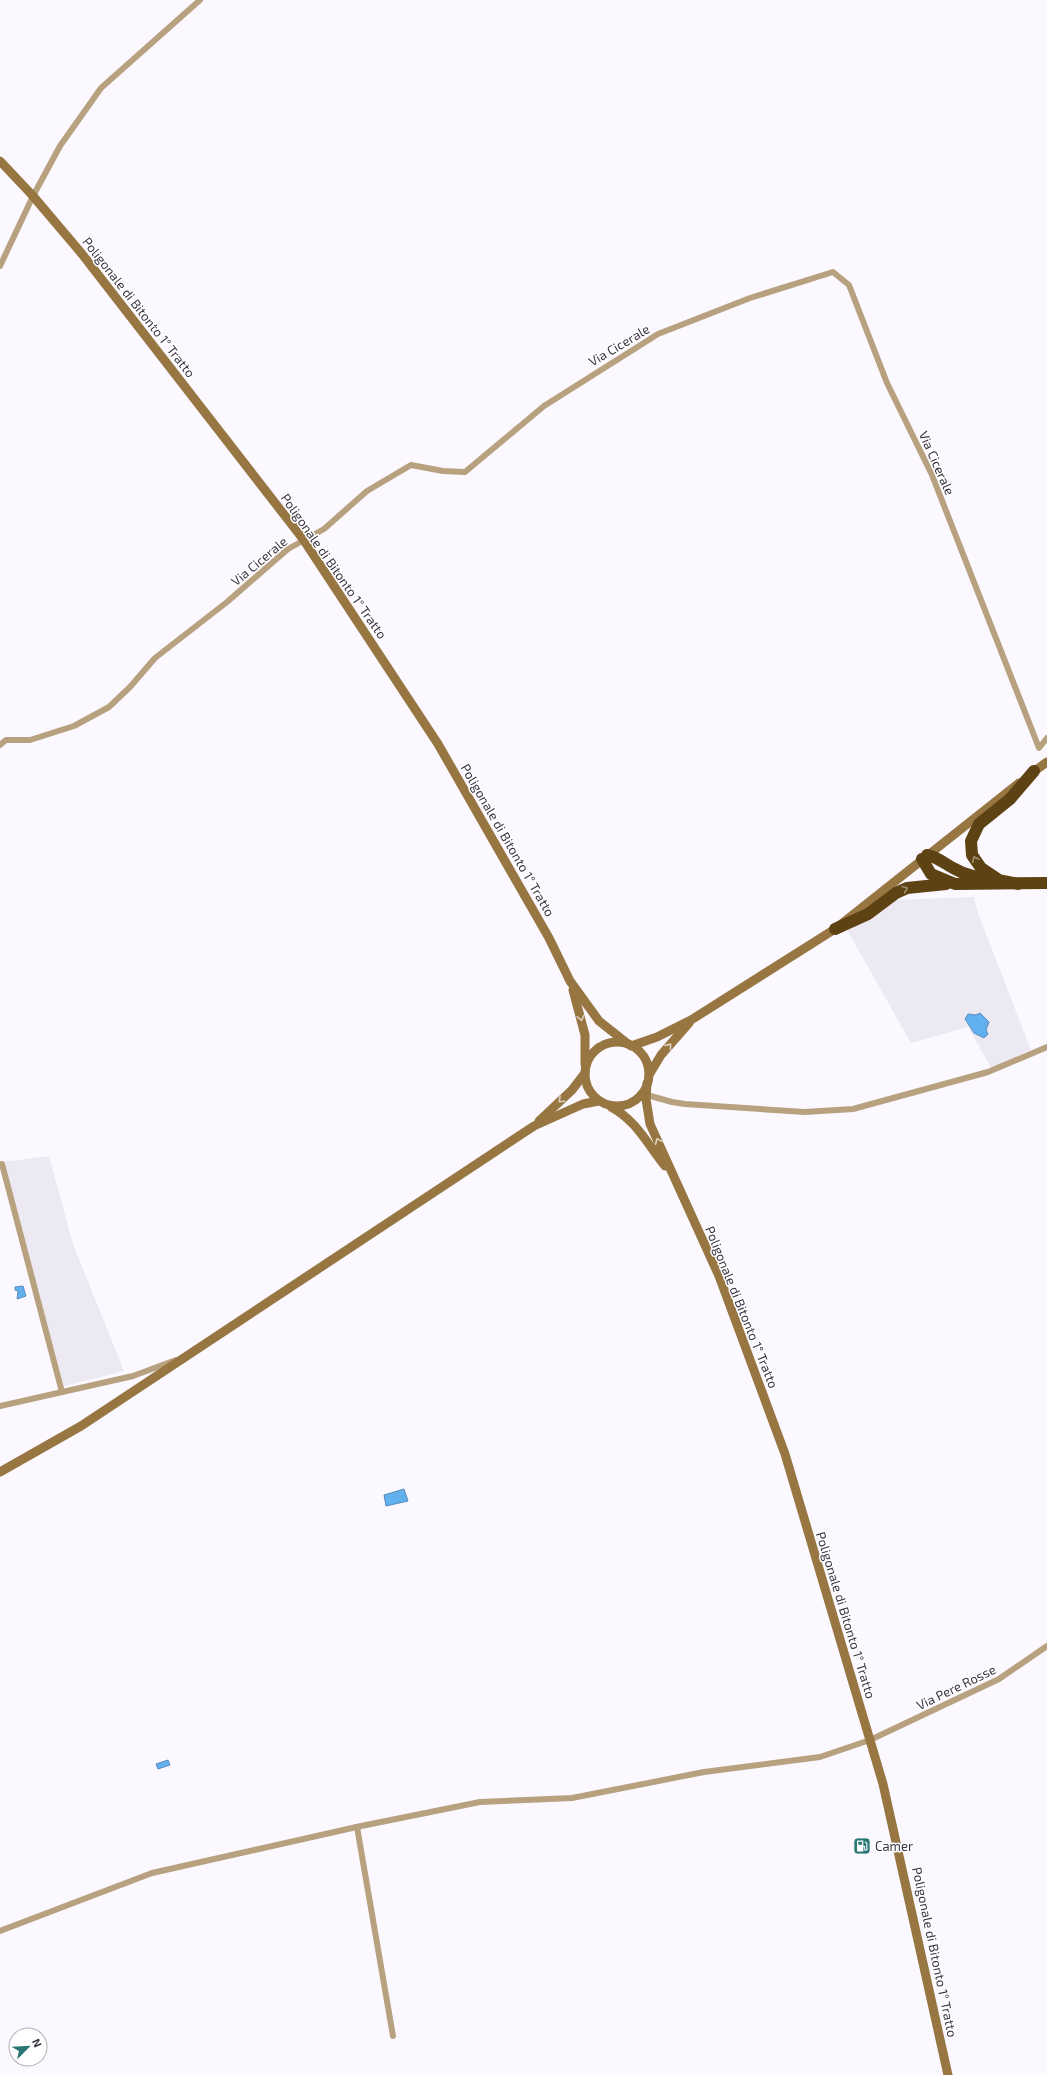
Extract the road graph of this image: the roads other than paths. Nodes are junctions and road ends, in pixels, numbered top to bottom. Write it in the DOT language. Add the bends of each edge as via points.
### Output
graph roads {
  1 [pos="200,0"];
  2 [pos="0,161"];
  3 [pos="33,196"];
  4 [pos="0,266"];
  5 [pos="303,540"];
  6 [pos="1047,738"];
  7 [pos="0,745"];
  8 [pos="1047,762"];
  9 [pos="1034,771"];
  10 [pos="924,857"];
  11 [pos="999,880"];
  12 [pos="1047,883"];
  13 [pos="955,884"];
  14 [pos="1018,884"];
  15 [pos="835,929"];
  16 [pos="570,981"];
  17 [pos="691,1020"];
  18 [pos="629,1045"];
  19 [pos="1047,1047"];
  20 [pos="585,1070"];
  21 [pos="648,1079"];
  22 [pos="647,1095"];
  23 [pos="598,1101"];
  24 [pos="608,1106"];
  25 [pos="534,1126"];
  26 [pos="2,1164"];
  27 [pos="673,1177"];
  28 [pos="189,1355"];
  29 [pos="62,1392"];
  30 [pos="0,1406"];
  31 [pos="0,1472"];
  32 [pos="1047,1646"];
  33 [pos="870,1740"];
  34 [pos="357,1827"];
  35 [pos="0,1932"];
  36 [pos="393,2036"];
  37 [pos="948,2075"];
  1 -- 3 [label="street" via="101,88 60,146"];
  2 -- 3 [label="main road, Poligonale di Bitonto 1° Tratto"];
  3 -- 4 [label="street"];
  3 -- 5 [label="main road, Poligonale di Bitonto 1° Tratto" via="82,254"];
  5 -- 6 [label="street, Via Cicerale" via="324,529 367,491 411,465 465,472 544,406 658,334 750,298 833,272 848,285 887,383 932,475 1039,748"];
  5 -- 7 [label="street, Via Cicerale" via="288,549 227,602 155,658 109,707 74,726 30,740 6,740"];
  5 -- 16 [label="main road, Poligonale di Bitonto 1° Tratto" via="438,744 549,938"];
  8 -- 9 [label="main road"];
  9 -- 10 [label="main road"];
  11 -- 9 [label="highway, one-way" via="980,868 976,862 971,847 972,836 979,824 1010,799"];
  10 -- 11 [label="highway" via="934,857 969,875"];
  10 -- 13 [label="highway" via="931,874"];
  10 -- 15 [label="main road"];
  11 -- 14 [label="highway"];
  12 -- 14 [label="highway"];
  13 -- 14 [label="highway"];
  15 -- 13 [label="highway, one-way" via="868,914 896,892 926,884"];
  15 -- 17 [label="main road"];
  16 -- 18 [label="main road" via="599,1021"];
  16 -- 20 [label="main road, one-way" via="585,1035"];
  17 -- 18 [label="main road" via="657,1037"];
  21 -- 17 [label="main road, one-way" via="662,1055"];
  18 -- 20 [label="main road" via="612,1042 604,1044 592,1054"];
  18 -- 21 [label="main road" via="644,1058"];
  19 -- 22 [label="street" via="988,1072 868,1106 838,1111 805,1112 685,1104"];
  20 -- 23 [label="main road" via="588,1090"];
  20 -- 25 [label="main road, one-way" via="572,1090"];
  21 -- 22 [label="main road"];
  21 -- 24 [label="main road" via="637,1100 628,1104"];
  27 -- 22 [label="main road, one-way" via="650,1124"];
  23 -- 24 [label="main road"];
  23 -- 25 [label="main road" via="583,1104"];
  24 -- 27 [label="main road" via="626,1116"];
  25 -- 28 [label="main road"];
  26 -- 29 [label="street"];
  27 -- 33 [label="main road, Poligonale di Bitonto 1° Tratto" via="719,1276 785,1454"];
  28 -- 29 [label="street" via="133,1376"];
  28 -- 31 [label="main road" via="81,1426"];
  29 -- 30 [label="street"];
  32 -- 33 [label="street, Via Pere Rosse" via="999,1679"];
  33 -- 34 [label="street, Via Pere Rosse" via="820,1757 704,1772 572,1798 480,1802"];
  33 -- 37 [label="main road, Poligonale di Bitonto 1° Tratto" via="896,1839"];
  34 -- 35 [label="street, Via Pere Rosse" via="152,1873"];
  34 -- 36 [label="street"];
}
